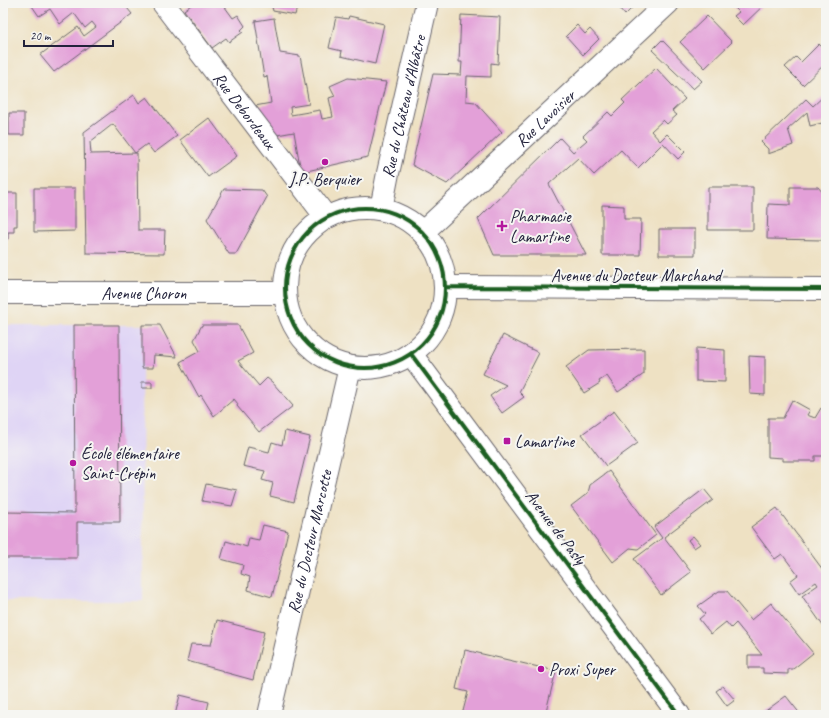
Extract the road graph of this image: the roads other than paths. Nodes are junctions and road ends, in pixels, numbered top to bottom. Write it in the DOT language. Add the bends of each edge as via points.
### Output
graph roads {
  1 [pos="163,3"];
  2 [pos="427,3"];
  3 [pos="668,3"];
  4 [pos="381,209"];
  5 [pos="326,218"];
  6 [pos="423,232"];
  7 [pos="446,287"];
  8 [pos="826,289"];
  9 [pos="3,293"];
  10 [pos="284,293"];
  11 [pos="411,354"];
  12 [pos="350,367"];
  13 [pos="269,715"];
  14 [pos="679,715"];
  1 -- 5 [label="street, Rue Debordeaux"];
  2 -- 4 [label="street, Rue du Château d'Albâtre"];
  3 -- 6 [label="street, Rue Lavoisier"];
  4 -- 5 [label="street" via="353,208"];
  4 -- 6 [label="street" via="404,217"];
  5 -- 10 [label="street" via="302,237 288,263"];
  6 -- 7 [label="street" via="440,257"];
  7 -- 8 [label="street, Avenue du Docteur Marchand"];
  7 -- 11 [label="street" via="442,313 430,336"];
  9 -- 10 [label="street, Avenue Choron"];
  10 -- 12 [label="street" via="290,319 305,342 325,358"];
  11 -- 12 [label="street" via="392,364 372,368"];
  11 -- 14 [label="street, Avenue de Pasly"];
  12 -- 13 [label="street, Rue du Docteur Marcotte"];
}
